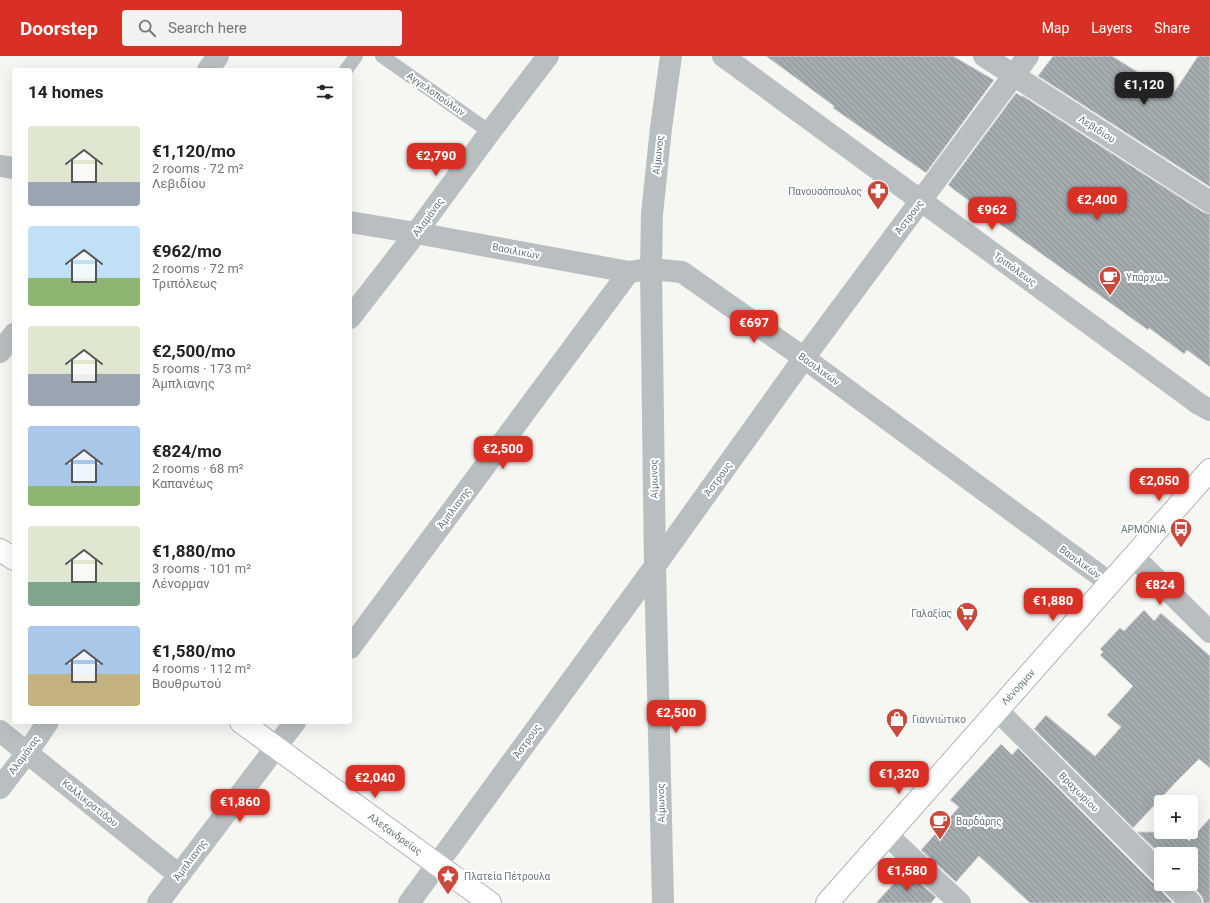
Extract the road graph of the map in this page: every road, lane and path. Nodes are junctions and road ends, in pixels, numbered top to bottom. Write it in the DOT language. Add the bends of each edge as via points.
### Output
graph roads {
  1 [pos="218,56"];
  2 [pos="356,56"];
  3 [pos="382,56"];
  4 [pos="548,56"];
  5 [pos="671,56"];
  6 [pos="723,56"];
  7 [pos="984,56"];
  8 [pos="1028,56"];
  9 [pos="209,68"];
  10 [pos="347,68"];
  11 [pos="1014,75"];
  12 [pos="490,132"];
  13 [pos="0,166"];
  14 [pos="12,168"];
  15 [pos="921,200"];
  16 [pos="1210,202"];
  17 [pos="352,222"];
  18 [pos="416,233"];
  19 [pos="651,269"];
  20 [pos="629,272"];
  21 [pos="352,315"];
  22 [pos="12,337"];
  23 [pos="0,352"];
  24 [pos="804,358"];
  25 [pos="1210,410"];
  26 [pos="1210,470"];
  27 [pos="0,550"];
  28 [pos="1134,557"];
  29 [pos="12,558"];
  30 [pos="655,566"];
  31 [pos="1110,583"];
  32 [pos="1210,632"];
  33 [pos="352,645"];
  34 [pos="997,710"];
  35 [pos="47,724"];
  36 [pos="244,724"];
  37 [pos="294,724"];
  38 [pos="0,731"];
  39 [pos="276,748"];
  40 [pos="27,752"];
  41 [pos="0,788"];
  42 [pos="887,835"];
  43 [pos="437,864"];
  44 [pos="1154,866"];
  45 [pos="179,874"];
  46 [pos="1179,891"];
  47 [pos="158,903"];
  48 [pos="409,903"];
  49 [pos="490,903"];
  50 [pos="663,903"];
  51 [pos="827,903"];
  52 [pos="960,903"];
  53 [pos="1191,903"];
  1 -- 9 [label="street"];
  2 -- 10 [label="lane"];
  3 -- 12 [label="lane, Αγγελοπούλων"];
  4 -- 12 [label="street, Αλαμάνας"];
  5 -- 19 [label="street, Αίμωνος" via="660,128"];
  6 -- 15 [label="street, Τριπόλεως"];
  7 -- 11 [label="street, Λεβιδίου"];
  8 -- 11 [label="street, Άστρους"];
  11 -- 15 [label="street, Άστρους"];
  11 -- 16 [label="street, Λεβιδίου"];
  12 -- 18 [label="street, Αλαμάνας"];
  13 -- 14 [label="street"];
  15 -- 24 [label="street, Άστρους"];
  15 -- 25 [label="street, Τριπόλεως"];
  17 -- 18 [label="street, Βασιλικών"];
  18 -- 20 [label="street, Βασιλικών"];
  18 -- 21 [label="street, Αλαμάνας"];
  19 -- 20 [label="street, Βασιλικών"];
  19 -- 24 [label="street, Βασιλικών" via="682,272"];
  19 -- 30 [label="street, Αίμωνος"];
  20 -- 33 [label="street, Άμπλιανης"];
  22 -- 23 [label="street"];
  24 -- 30 [label="street, Άστρους"];
  24 -- 31 [label="street, Βασιλικών"];
  26 -- 28 [label="main road, Λένορμαν"];
  27 -- 29 [label="main road"];
  28 -- 31 [label="main road, Λένορμαν"];
  28 -- 32 [label="street"];
  30 -- 43 [label="street, Άστρους"];
  30 -- 50 [label="street, Αίμωνος"];
  31 -- 34 [label="main road, Λένορμαν"];
  34 -- 42 [label="main road, Λένορμαν"];
  34 -- 44 [label="street, Βραχωρίου"];
  35 -- 40 [label="street, Αλαμάνας"];
  36 -- 39 [label="main road, Αλεξανδρείας"];
  37 -- 39 [label="street, Άμπλιανης"];
  38 -- 40 [label="street, Καλλικρατίδου"];
  39 -- 43 [label="main road, Αλεξανδρείας"];
  39 -- 45 [label="street, Άμπλιανης"];
  40 -- 41 [label="street, Αλαμάνας"];
  40 -- 45 [label="street, Καλλικρατίδου"];
  42 -- 51 [label="main road, Λένορμαν"];
  42 -- 52 [label="street"];
  43 -- 48 [label="street, Άστρους"];
  43 -- 49 [label="main road, Αλεξανδρείας"];
  45 -- 47 [label="street, Άμπλιανης"];
  46 -- 53 [label="street"];
}
